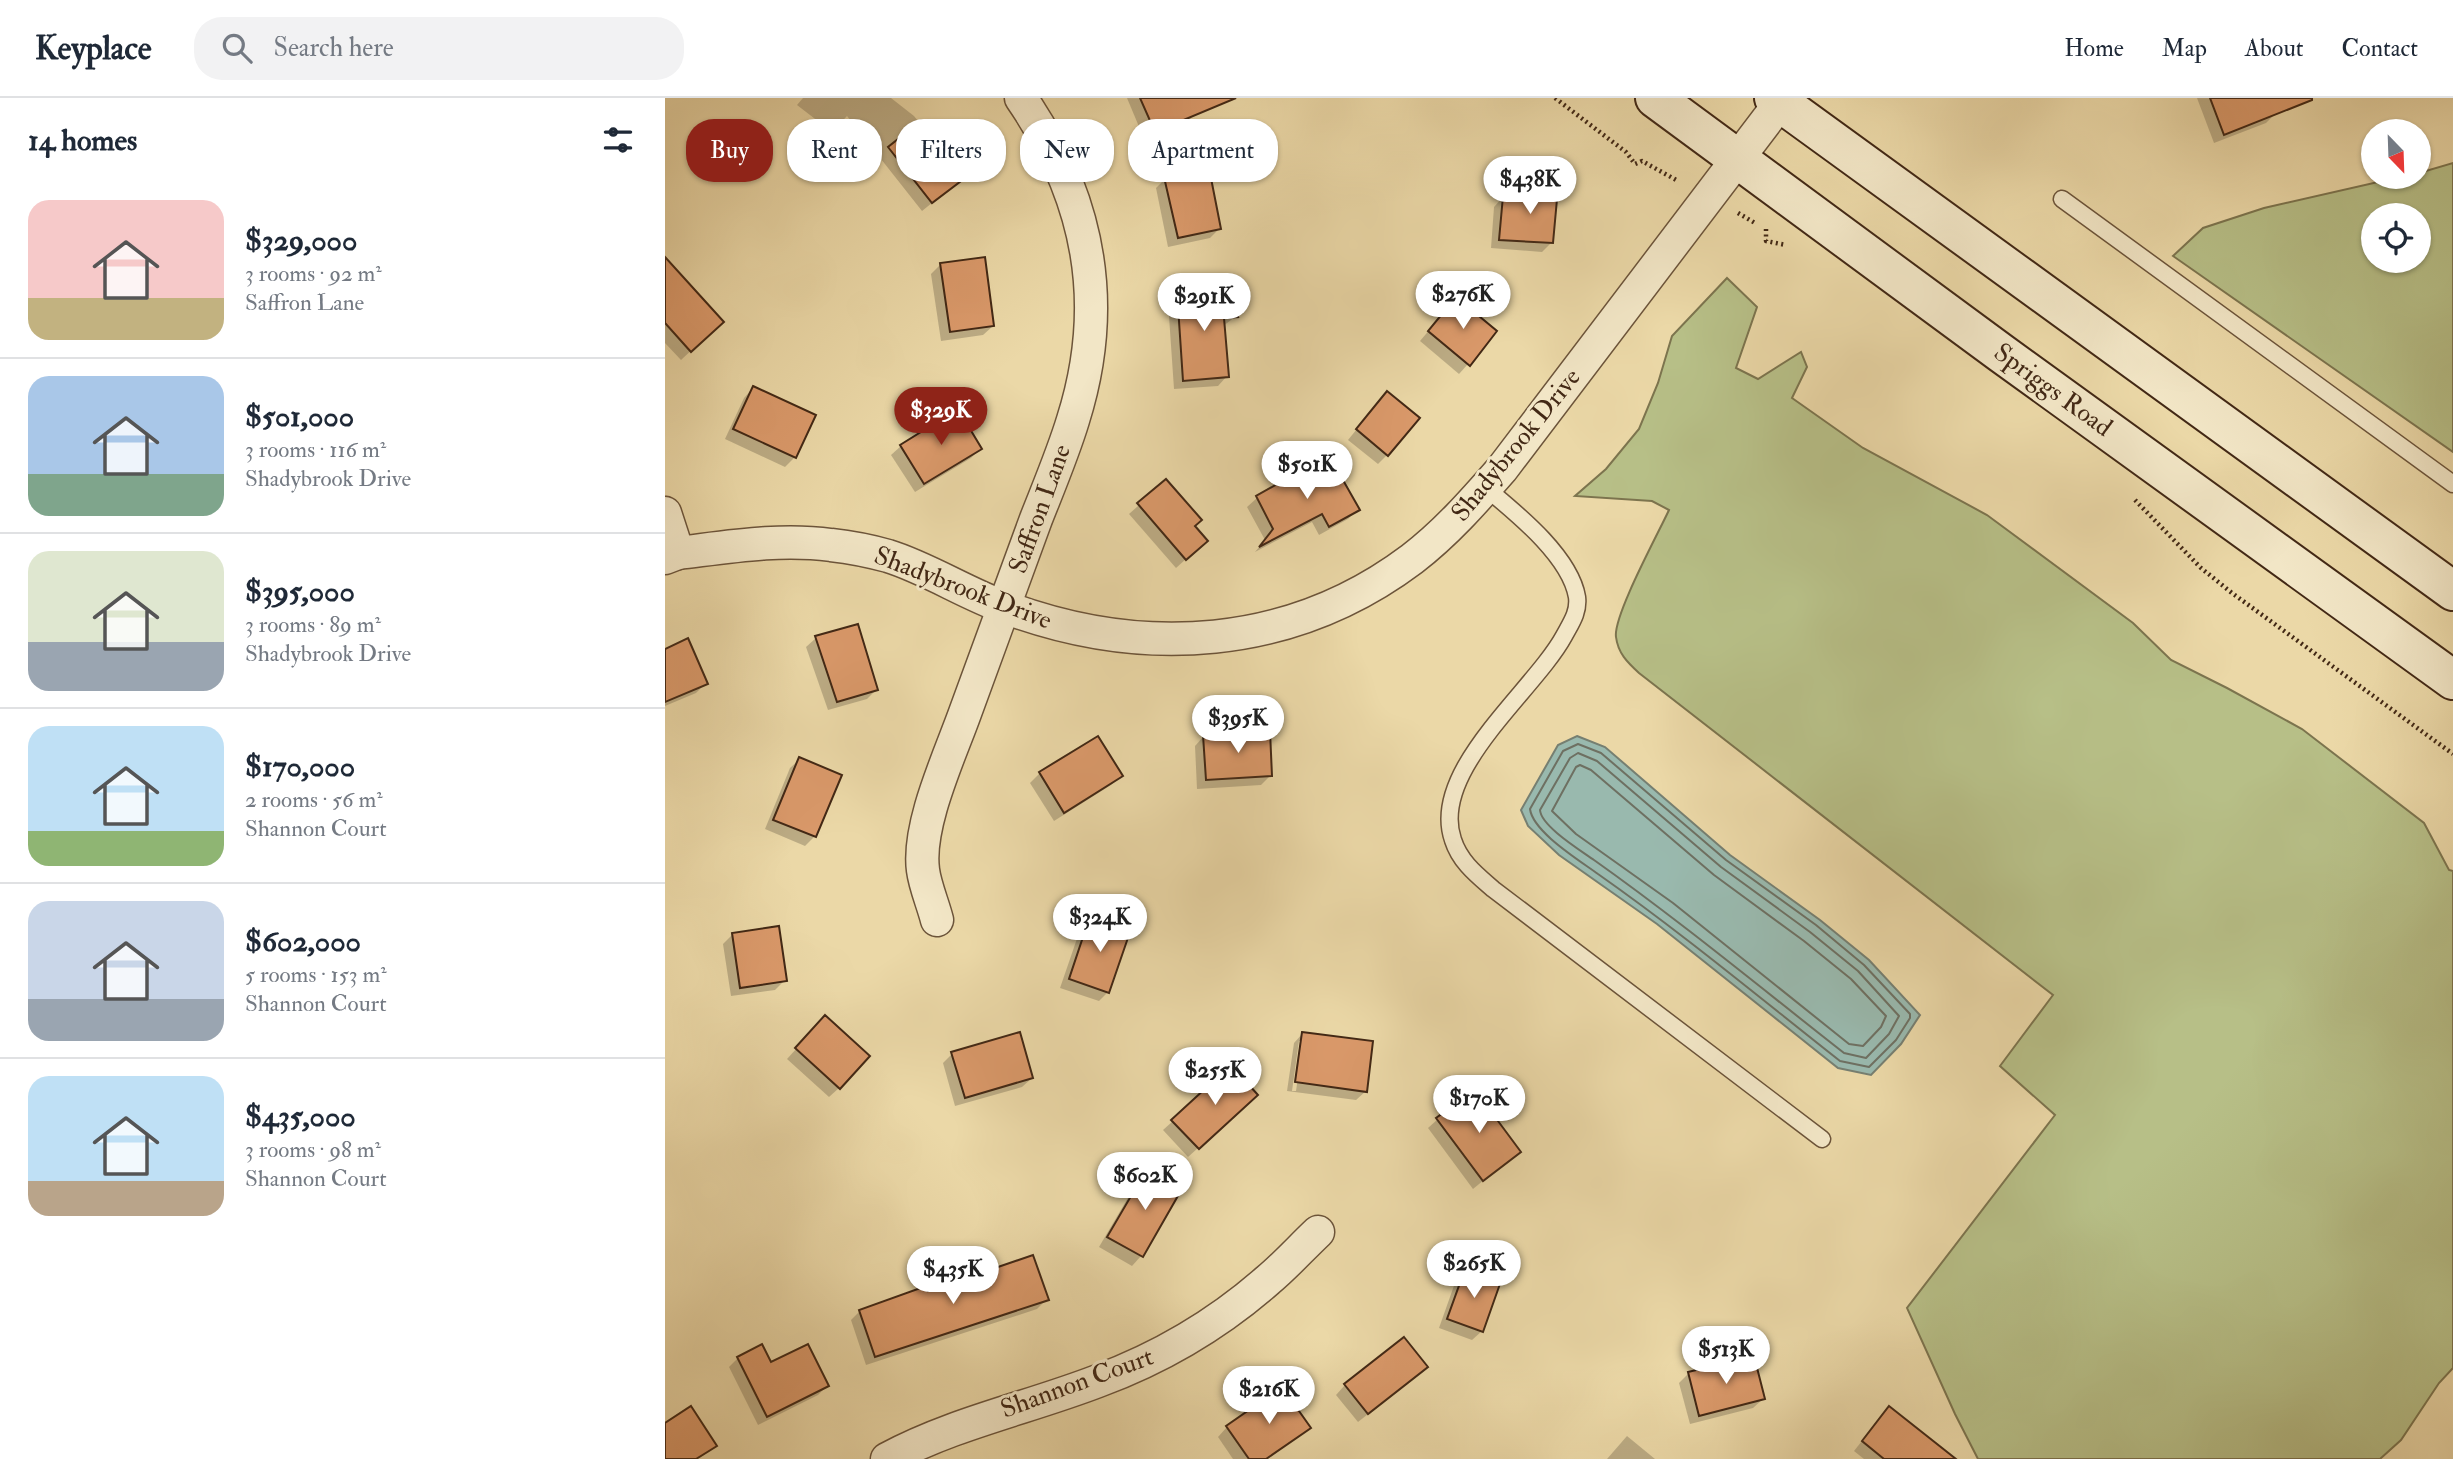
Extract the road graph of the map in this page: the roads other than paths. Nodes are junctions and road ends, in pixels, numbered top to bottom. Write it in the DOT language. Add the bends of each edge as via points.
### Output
graph roads {
  1 [pos="1021,98"];
  2 [pos="1655,98"];
  3 [pos="1777,100"];
  4 [pos="1739,159"];
  5 [pos="2061,199"];
  6 [pos="2453,484"];
  7 [pos="1486,488"];
  8 [pos="665,513"];
  9 [pos="671,556"];
  10 [pos="2453,591"];
  11 [pos="1004,607"];
  12 [pos="2453,680"];
  13 [pos="937,920"];
  14 [pos="1822,1139"];
  15 [pos="1318,1232"];
  16 [pos="887,1459"];
  1 -- 11 [label="street, Saffron Lane" via="1051,146 1074,198 1087,248 1091,301 1087,356 1074,418"];
  2 -- 4 [label="main road, Spriggs Road"];
  3 -- 4 [label="street, Shadybrook Drive"];
  3 -- 10 [label="main road"];
  4 -- 7 [label="street, Shadybrook Drive"];
  4 -- 12 [label="main road, Spriggs Road"];
  5 -- 6 [label="lane"];
  7 -- 11 [label="street, Shadybrook Drive" via="1411,559 1353,596 1311,615 1244,634 1198,640 1136,639 1070,628"];
  7 -- 14 [label="lane" via="1556,555 1573,583 1577,613 1546,664 1485,734 1456,789 1450,817 1452,839 1473,872 1493,889"];
  8 -- 9 [label="street"];
  9 -- 11 [label="street, Shadybrook Drive" via="771,542 830,544 889,556"];
  11 -- 13 [label="street, Saffron Lane" via="926,828 923,871"];
  15 -- 16 [label="street, Shannon Court" via="1268,1280 1211,1324 1155,1356 1098,1381 973,1421"];
}
